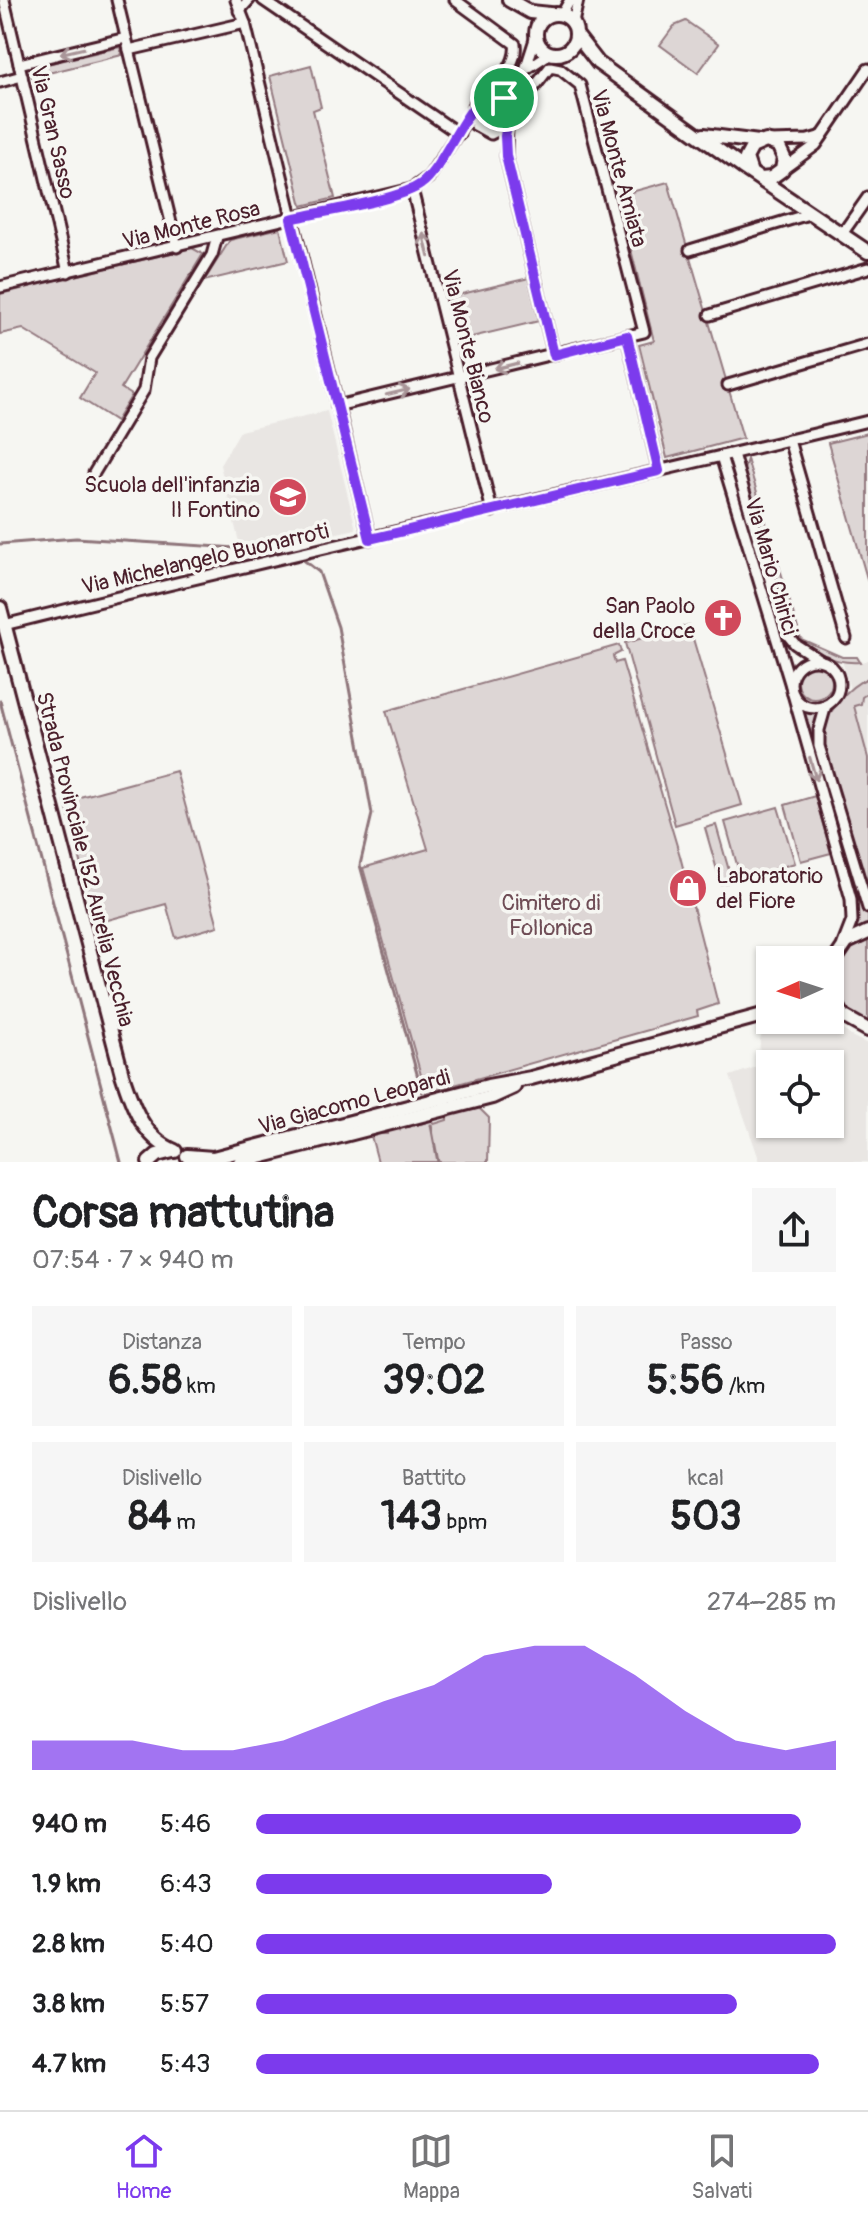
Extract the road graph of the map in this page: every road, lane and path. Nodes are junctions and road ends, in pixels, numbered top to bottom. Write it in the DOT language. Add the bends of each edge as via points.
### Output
graph roads {
  1 [pos="4,0"];
  2 [pos="117,0"];
  3 [pos="249,0"];
  4 [pos="263,0"];
  5 [pos="455,0"];
  6 [pos="570,0"];
  7 [pos="578,0"];
  8 [pos="514,3"];
  9 [pos="237,5"];
  10 [pos="562,17"];
  11 [pos="245,23"];
  12 [pos="536,36"];
  13 [pos="577,36"];
  14 [pos="126,38"];
  15 [pos="129,50"];
  16 [pos="568,51"];
  17 [pos="549,54"];
  18 [pos="598,63"];
  19 [pos="19,64"];
  20 [pos="868,69"];
  21 [pos="525,70"];
  22 [pos="22,76"];
  23 [pos="503,77"];
  24 [pos="0,82"];
  25 [pos="512,87"];
  26 [pos="490,94"];
  27 [pos="525,96"];
  28 [pos="509,106"];
  29 [pos="471,113"];
  30 [pos="507,126"];
  31 [pos="482,131"];
  32 [pos="694,132"];
  33 [pos="459,134"];
  34 [pos="822,136"];
  35 [pos="764,141"];
  36 [pos="506,156"];
  37 [pos="750,170"];
  38 [pos="782,170"];
  39 [pos="761,179"];
  40 [pos="412,189"];
  41 [pos="868,197"];
  42 [pos="791,198"];
  43 [pos="812,213"];
  44 [pos="291,219"];
  45 [pos="842,234"];
  46 [pos="217,237"];
  47 [pos="177,247"];
  48 [pos="690,250"];
  49 [pos="868,252"];
  50 [pos="868,268"];
  51 [pos="68,272"];
  52 [pos="0,287"];
  53 [pos="710,315"];
  54 [pos="627,336"];
  55 [pos="868,344"];
  56 [pos="554,355"];
  57 [pos="458,378"];
  58 [pos="728,385"];
  59 [pos="337,406"];
  60 [pos="868,421"];
  61 [pos="789,440"];
  62 [pos="733,454"];
  63 [pos="721,456"];
  64 [pos="659,471"];
  65 [pos="94,473"];
  66 [pos="492,511"];
  67 [pos="370,539"];
  68 [pos="0,608"];
  69 [pos="4,625"];
  70 [pos="846,638"];
  71 [pos="820,660"];
  72 [pos="792,690"];
  73 [pos="826,705"];
  74 [pos="868,908"];
  75 [pos="868,932"];
  76 [pos="841,946"];
  77 [pos="843,946"];
  78 [pos="756,1017"];
  79 [pos="844,1018"];
  80 [pos="868,1030"];
  81 [pos="531,1078"];
  82 [pos="139,1117"];
  83 [pos="185,1156"];
  84 [pos="148,1162"];
  85 [pos="240,1162"];
  1 -- 19 [label="street, Via Gran Sasso"];
  2 -- 14 [label="street"];
  3 -- 9 [label="street"];
  4 -- 33 [label="street"];
  5 -- 23 [label="street" via="515,44"];
  6 -- 10 [label="street"];
  7 -- 10 [label="street"];
  8 -- 10 [label="main road"];
  8 -- 12 [label="main road"];
  9 -- 11 [label="street"];
  10 -- 12 [label="main road" via="539,22"];
  10 -- 13 [label="main road"];
  11 -- 15 [label="street"];
  11 -- 44 [label="street"];
  12 -- 17 [label="main road"];
  12 -- 21 [label="street"];
  13 -- 16 [label="main road"];
  13 -- 18 [label="main road"];
  14 -- 15 [label="street"];
  14 -- 19 [label="street, one-way"];
  15 -- 47 [label="street"];
  16 -- 17 [label="main road"];
  16 -- 18 [label="main road"];
  17 -- 21 [label="street"];
  18 -- 32 [label="main road"];
  19 -- 22 [label="street, Via Gran Sasso"];
  20 -- 34 [label="street"];
  21 -- 25 [label="street"];
  22 -- 24 [label="street"];
  22 -- 51 [label="street, Via Gran Sasso"];
  23 -- 25 [label="street"];
  23 -- 26 [label="street"];
  25 -- 26 [label="street"];
  25 -- 27 [label="street"];
  25 -- 28 [label="street"];
  26 -- 28 [label="street"];
  26 -- 29 [label="street" via="475,102"];
  27 -- 28 [label="street, Via Monte Amiata" via="518,107"];
  27 -- 54 [label="street, Via Monte Amiata" via="553,67 584,92 644,332"];
  28 -- 30 [label="street"];
  29 -- 31 [label="street"];
  29 -- 33 [label="street"];
  30 -- 31 [label="street" via="497,133"];
  30 -- 36 [label="street"];
  31 -- 33 [label="street"];
  31 -- 36 [label="street"];
  32 -- 35 [label="main road"];
  32 -- 37 [label="main road"];
  33 -- 40 [label="street" via="429,177"];
  34 -- 35 [label="street"];
  34 -- 38 [label="street" via="811,152"];
  35 -- 37 [label="main road" via="747,154"];
  35 -- 38 [label="main road" via="784,153"];
  36 -- 56 [label="street"];
  37 -- 39 [label="main road"];
  38 -- 39 [label="main road"];
  38 -- 42 [label="main road"];
  39 -- 42 [label="main road"];
  40 -- 44 [label="street, Via Monte Rosa"];
  57 -- 40 [label="street, Via Monte Bianco, one-way"];
  41 -- 45 [label="street"];
  42 -- 43 [label="main road"];
  43 -- 45 [label="main road"];
  43 -- 48 [label="street"];
  44 -- 46 [label="street, Via Monte Rosa"];
  44 -- 59 [label="street"];
  45 -- 49 [label="main road"];
  46 -- 47 [label="street, Via Monte Rosa"];
  46 -- 65 [label="street" via="212,255 149,358 144,390"];
  47 -- 51 [label="street, Via Monte Rosa"];
  50 -- 53 [label="street"];
  51 -- 52 [label="street, Via Monte Rosa"];
  54 -- 56 [label="street"];
  54 -- 64 [label="street"];
  55 -- 58 [label="street"];
  56 -- 57 [label="street, one-way"];
  59 -- 57 [label="street, one-way"];
  57 -- 66 [label="street, Via Monte Bianco"];
  59 -- 67 [label="street"];
  60 -- 61 [label="street, Via Michelangelo Buonarroti"];
  61 -- 62 [label="street, Via Michelangelo Buonarroti"];
  61 -- 70 [label="street"];
  62 -- 63 [label="street, Via Michelangelo Buonarroti"];
  62 -- 71 [label="street, Via Mario Chirici" via="786,633"];
  63 -- 64 [label="street, Via Michelangelo Buonarroti"];
  63 -- 72 [label="street, Via Mario Chirici"];
  64 -- 66 [label="street, Via Michelangelo Buonarroti"];
  66 -- 67 [label="street, Via Michelangelo Buonarroti"];
  67 -- 69 [label="street, Via Michelangelo Buonarroti"];
  68 -- 69 [label="main road, Strada Provinciale 152 Aurelia Vecchia"];
  69 -- 82 [label="main road, Strada Provinciale 152 Aurelia Vecchia" via="114,1050"];
  71 -- 72 [label="street, Via Mario Chirici" via="799,666"];
  71 -- 73 [label="street, Via Mario Chirici" via="832,667 839,681 836,695"];
  72 -- 73 [label="street" via="807,706"];
  72 -- 76 [label="street, Via Mario Chirici, one-way" via="851,899 852,921"];
  73 -- 74 [label="street, Via Mario Chirici" via="819,746"];
  75 -- 77 [label="main road"];
  78 -- 81 [label="main road, Via Giacomo Leopardi"];
  79 -- 80 [label="main road"];
  81 -- 83 [label="main road, Via Giacomo Leopardi" via="213,1158"];
  81 -- 85 [label="main road, Via Giacomo Leopardi" via="492,1097"];
  82 -- 83 [label="main road, Strada Provinciale 152 Aurelia Vecchia" via="156,1140"];
  82 -- 84 [label="main road, Strada Provinciale 152 Aurelia Vecchia"];
  83 -- 84 [label="main road, Strada Provinciale 152 Aurelia Vecchia" via="163,1152"];
}
